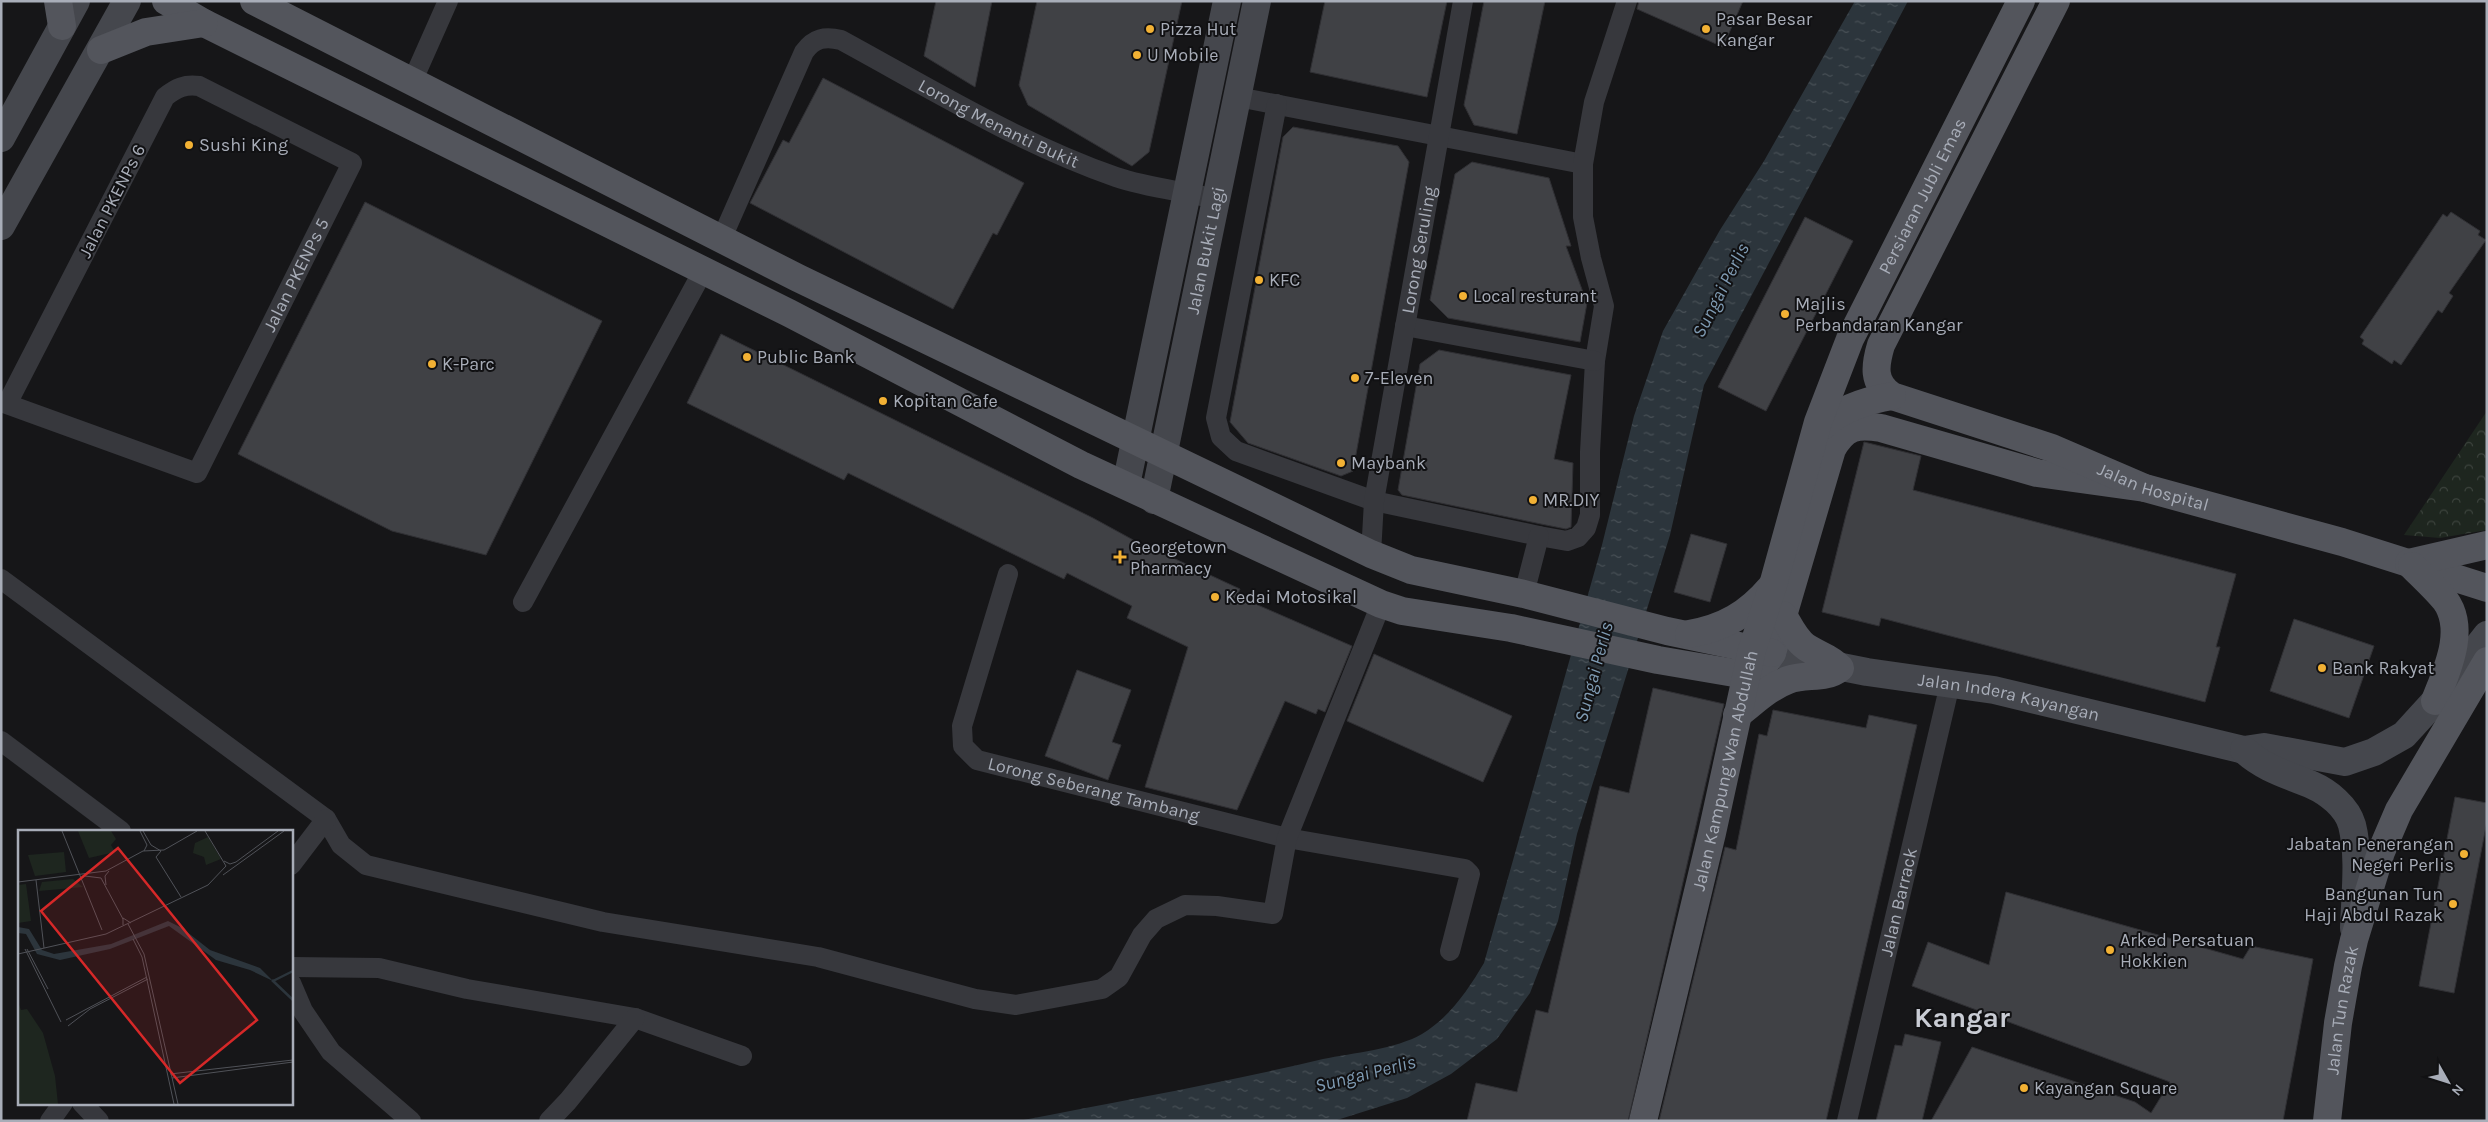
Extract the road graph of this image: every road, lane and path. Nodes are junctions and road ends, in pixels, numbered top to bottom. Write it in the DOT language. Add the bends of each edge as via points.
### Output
graph roads {
  1 [pos="76,1"];
  2 [pos="127,1"];
  3 [pos="166,1"];
  4 [pos="254,1"];
  5 [pos="448,1"];
  6 [pos="1227,1"];
  7 [pos="1257,1"];
  8 [pos="1463,1"];
  9 [pos="1627,1"];
  10 [pos="2021,1"];
  11 [pos="2056,1"];
  12 [pos="60,14"];
  13 [pos="204,23"];
  14 [pos="100,50"];
  15 [pos="412,82"];
  16 [pos="1238,97"];
  17 [pos="1277,104"];
  18 [pos="266,118"];
  19 [pos="1439,136"];
  20 [pos="1,138"];
  21 [pos="1583,164"];
  22 [pos="1188,192"];
  23 [pos="1216,199"];
  24 [pos="1,226"];
  25 [pos="721,240"];
  26 [pos="1895,248"];
  27 [pos="1924,260"];
  28 [pos="703,271"];
  29 [pos="1405,326"];
  30 [pos="1595,361"];
  31 [pos="1837,372"];
  32 [pos="1892,396"];
  33 [pos="4,403"];
  34 [pos="1857,406"];
  35 [pos="1881,428"];
  36 [pos="1815,430"];
  37 [pos="1136,440"];
  38 [pos="1163,454"];
  39 [pos="1126,485"];
  40 [pos="2145,488"];
  41 [pos="1154,500"];
  42 [pos="1374,501"];
  43 [pos="1540,536"];
  44 [pos="2487,545"];
  45 [pos="1371,554"];
  46 [pos="2409,563"];
  47 [pos="1008,574"];
  48 [pos="1,579"];
  49 [pos="1773,585"];
  50 [pos="2487,588"];
  51 [pos="1524,594"];
  52 [pos="523,602"];
  53 [pos="1380,604"];
  54 [pos="1783,615"];
  55 [pos="1676,633"];
  56 [pos="2487,635"];
  57 [pos="1757,659"];
  58 [pos="2487,661"];
  59 [pos="1840,668"];
  60 [pos="2487,679"];
  61 [pos="1950,684"];
  62 [pos="2466,698"];
  63 [pos="2435,701"];
  64 [pos="1737,715"];
  65 [pos="1,741"];
  66 [pos="2244,750"];
  67 [pos="326,818"];
  68 [pos="120,830"];
  69 [pos="1287,838"];
  70 [pos="292,864"];
  71 [pos="2354,940"];
  72 [pos="1450,951"];
  73 [pos="292,967"];
  74 [pos="292,985"];
  75 [pos="635,1018"];
  76 [pos="742,1056"];
  77 [pos="62,1104"];
  78 [pos="83,1104"];
  79 [pos="50,1121"];
  80 [pos="99,1121"];
  81 [pos="411,1121"];
  82 [pos="549,1121"];
  83 [pos="1643,1121"];
  84 [pos="1847,1121"];
  85 [pos="2327,1121"];
  1 -- 12 [label="street"];
  2 -- 14 [label="street"];
  3 -- 13 [label="main road"];
  4 -- 15 [label="main road"];
  5 -- 15 [label="street"];
  6 -- 22 [label="street, Jalan Bukit Lagi"];
  7 -- 16 [label="street, Jalan Bukit Lagi"];
  8 -- 19 [label="street, Lorong Seruling"];
  9 -- 21 [label="street" via="1594,102"];
  10 -- 26 [label="main road, Persiaran Jubli Emas"];
  11 -- 27 [label="main road, Persiaran Jubli Emas"];
  12 -- 20 [label="street"];
  13 -- 14 [label="main road" via="146,32"];
  13 -- 28 [label="main road"];
  14 -- 24 [label="street"];
  15 -- 25 [label="main road"];
  16 -- 17 [label="street"];
  16 -- 23 [label="street, Jalan Bukit Lagi"];
  17 -- 19 [label="street"];
  17 -- 42 [label="street" via="1216,418 1221,437 1236,451"];
  18 -- 33 [label="street, Jalan PKENPs 6" via="199,86 181,86 165,97"];
  18 -- 33 [label="street, Jalan PKENPs 5" via="352,163 197,474"];
  19 -- 21 [label="street"];
  19 -- 29 [label="street, Lorong Seruling"];
  21 -- 30 [label="street" via="1583,217 1604,306"];
  22 -- 23 [label="street, Lorong Menanti Bukit"];
  22 -- 25 [label="street, Lorong Menanti Bukit" via="1119,178 1071,160 982,118 841,40 830,37 818,39 804,52"];
  22 -- 37 [label="street, Jalan Bukit Lagi"];
  23 -- 38 [label="street, Jalan Bukit Lagi"];
  25 -- 37 [label="main road"];
  26 -- 27 [label="main road"];
  26 -- 31 [label="main road, Persiaran Jubli Emas"];
  27 -- 32 [label="main road, Persiaran Jubli Emas" via="1877,358 1880,386"];
  28 -- 39 [label="main road"];
  28 -- 52 [label="street"];
  29 -- 30 [label="street"];
  29 -- 42 [label="street, Lorong Seruling"];
  30 -- 43 [label="street" via="1590,515 1586,528 1578,538 1567,541"];
  31 -- 34 [label="main road"];
  31 -- 36 [label="main road, Persiaran Jubli Emas"];
  32 -- 34 [label="main road"];
  32 -- 40 [label="main road, Jalan Hospital" via="2052,448"];
  34 -- 35 [label="main road"];
  34 -- 36 [label="main road"];
  35 -- 40 [label="main road" via="2037,473"];
  35 -- 54 [label="main road" via="1855,427 1843,435 1832,449"];
  36 -- 49 [label="main road, Jalan Kampung Wan Abdullah"];
  37 -- 38 [label="main road"];
  37 -- 39 [label="street, Jalan Bukit Lagi"];
  38 -- 41 [label="street, Jalan Bukit Lagi"];
  38 -- 45 [label="main road"];
  39 -- 41 [label="main road"];
  40 -- 46 [label="main road, Jalan Hospital"];
  41 -- 53 [label="main road"];
  42 -- 43 [label="street"];
  42 -- 45 [label="street, Lorong Seruling"];
  43 -- 51 [label="street"];
  44 -- 46 [label="main road"];
  45 -- 51 [label="main road" via="1411,570"];
  46 -- 50 [label="main road, Jalan Hospital"];
  46 -- 63 [label="main road" via="2446,602 2455,630 2452,656"];
  47 -- 69 [label="street, Lorong Seberang Tambang" via="962,726 963,746 977,760"];
  48 -- 67 [label="street"];
  49 -- 55 [label="main road" via="1756,605 1735,620 1711,630"];
  49 -- 57 [label="main road, Jalan Kampung Wan Abdullah"];
  51 -- 55 [label="main road"];
  53 -- 57 [label="main road" via="1402,611 1555,637 1658,660"];
  53 -- 69 [label="street"];
  54 -- 57 [label="main road"];
  54 -- 59 [label="main road" via="1794,635"];
  55 -- 57 [label="main road"];
  56 -- 63 [label="street"];
  57 -- 59 [label="street, Jalan Indera Kayangan"];
  57 -- 64 [label="main road, Jalan Kampung Wan Abdullah"];
  58 -- 62 [label="main road, Jalan Tun Razak"];
  59 -- 61 [label="street, Jalan Indera Kayangan"];
  59 -- 64 [label="main road" via="1832,674 1803,676 1780,684"];
  60 -- 62 [label="main road"];
  61 -- 66 [label="street, Jalan Indera Kayangan" via="1994,690"];
  61 -- 84 [label="street, Jalan Barrack"];
  62 -- 71 [label="main road, Jalan Tun Razak" via="2399,810 2381,852"];
  63 -- 66 [label="street" via="2404,735 2374,752 2345,762 2264,747"];
  64 -- 83 [label="main road, Jalan Kampung Wan Abdullah"];
  65 -- 68 [label="street"];
  66 -- 71 [label="street" via="2256,761 2324,791 2339,804 2352,823"];
  67 -- 69 [label="street" via="341,846 366,865 603,922 818,957 975,999 1016,1005 1102,989 1119,977 1142,935 1156,919 1185,905 1273,914"];
  67 -- 70 [label="street"];
  69 -- 72 [label="street, Lorong Seberang Tambang" via="1465,868 1470,874"];
  71 -- 85 [label="main road, Jalan Tun Razak" via="2338,1023"];
  73 -- 75 [label="street" via="379,968 467,989"];
  74 -- 81 [label="street" via="331,1052"];
  75 -- 76 [label="street"];
  75 -- 82 [label="street"];
  77 -- 79 [label="street"];
  78 -- 80 [label="street"];
}
